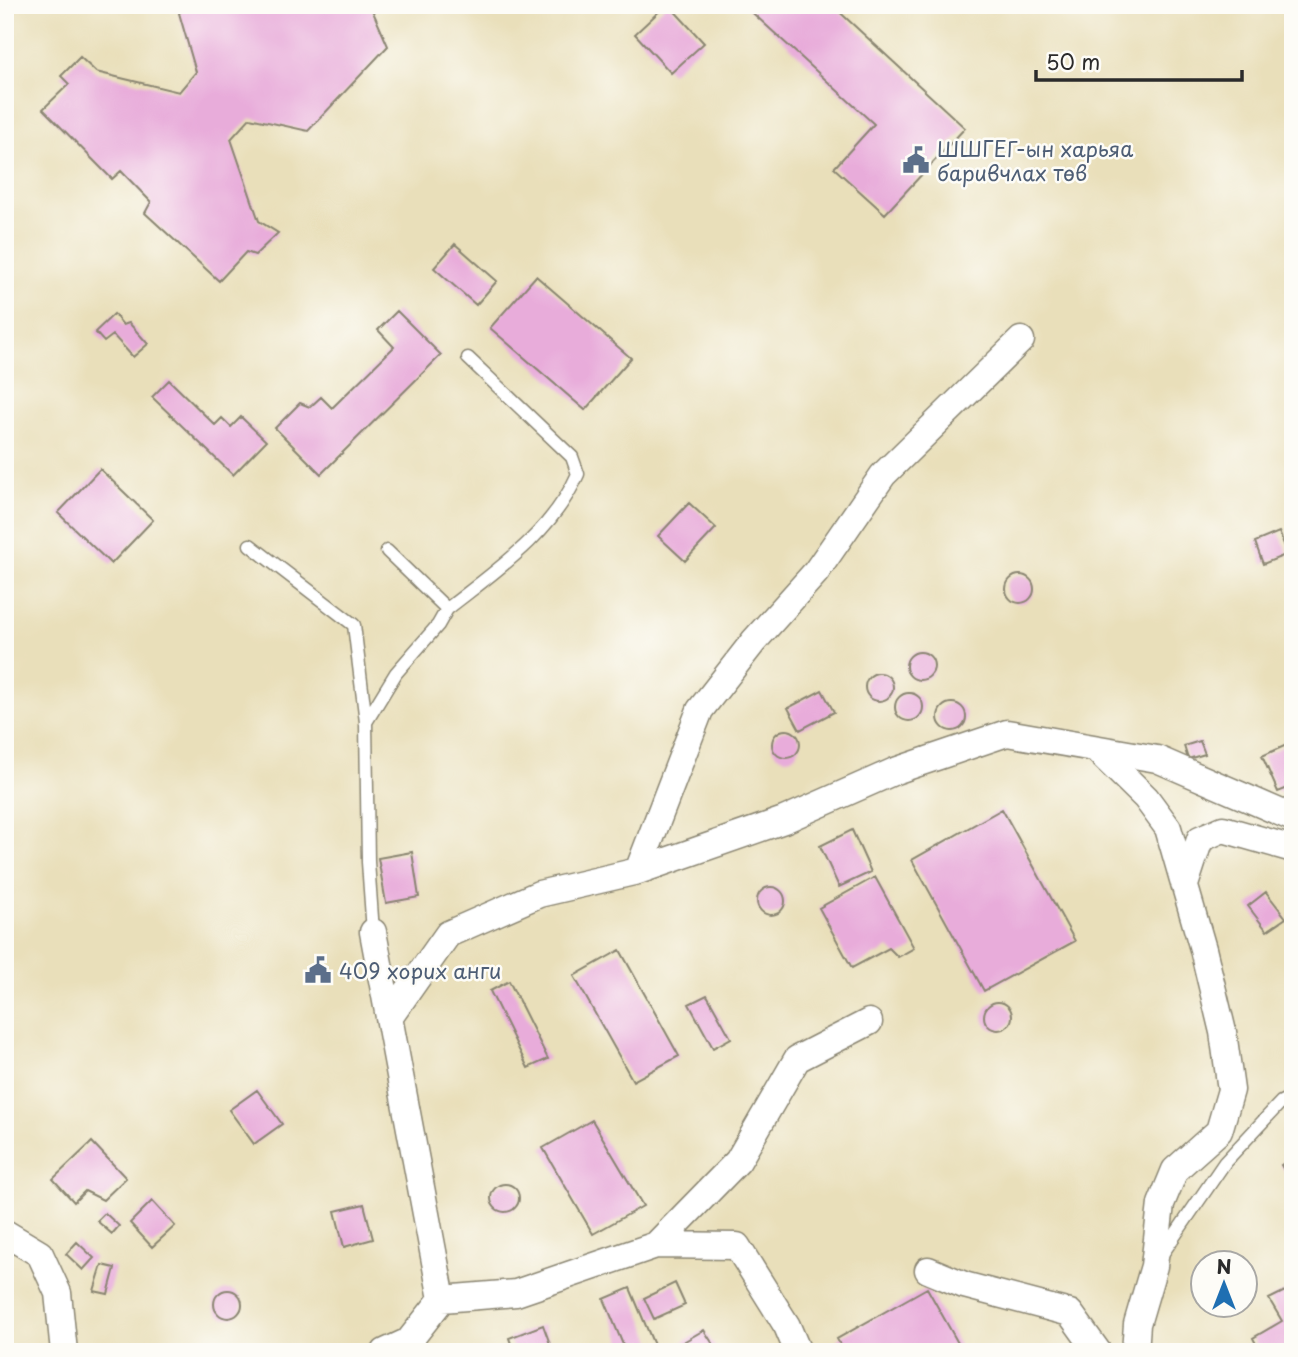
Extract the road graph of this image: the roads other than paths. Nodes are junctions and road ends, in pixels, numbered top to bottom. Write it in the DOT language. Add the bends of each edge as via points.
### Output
graph roads {
  1 [pos="1021,340"];
  2 [pos="468,358"];
  3 [pos="250,545"];
  4 [pos="387,551"];
  5 [pos="447,609"];
  6 [pos="366,722"];
  7 [pos="1096,749"];
  8 [pos="1293,818"];
  9 [pos="1293,849"];
  10 [pos="638,871"];
  11 [pos="1186,882"];
  12 [pos="373,932"];
  13 [pos="389,1018"];
  14 [pos="869,1022"];
  15 [pos="1293,1096"];
  16 [pos="5,1233"];
  17 [pos="656,1245"];
  18 [pos="1154,1266"];
  19 [pos="928,1270"];
  20 [pos="442,1299"];
  21 [pos="64,1352"];
  22 [pos="386,1352"];
  23 [pos="798,1352"];
  24 [pos="1098,1352"];
  25 [pos="1135,1352"];
  1 -- 10 [label="street" via="883,475 817,572 700,710"];
  2 -- 5 [label="lane" via="572,457 578,474 566,499 524,547"];
  3 -- 6 [label="lane" via="354,625"];
  4 -- 5 [label="lane"];
  5 -- 6 [label="lane" via="396,673"];
  6 -- 12 [label="lane"];
  7 -- 8 [label="street" via="1157,760"];
  7 -- 10 [label="street" via="1007,733 895,771 784,820"];
  7 -- 11 [label="street" via="1146,798 1168,828"];
  9 -- 11 [label="street" via="1223,829 1200,839"];
  10 -- 13 [label="street" via="539,894 448,934"];
  11 -- 18 [label="street" via="1223,1032 1231,1090 1219,1130 1175,1170 1161,1204"];
  12 -- 13 [label="street"];
  13 -- 20 [label="street"];
  14 -- 17 [label="street" via="797,1059 738,1161"];
  15 -- 18 [label="lane" via="1281,1102 1225,1162"];
  16 -- 21 [label="street" via="40,1254 58,1293"];
  17 -- 20 [label="street" via="516,1293"];
  17 -- 23 [label="street" via="737,1246 788,1326"];
  18 -- 25 [label="street"];
  19 -- 24 [label="street" via="964,1285 1070,1313"];
  20 -- 22 [label="street" via="409,1341"];
}
